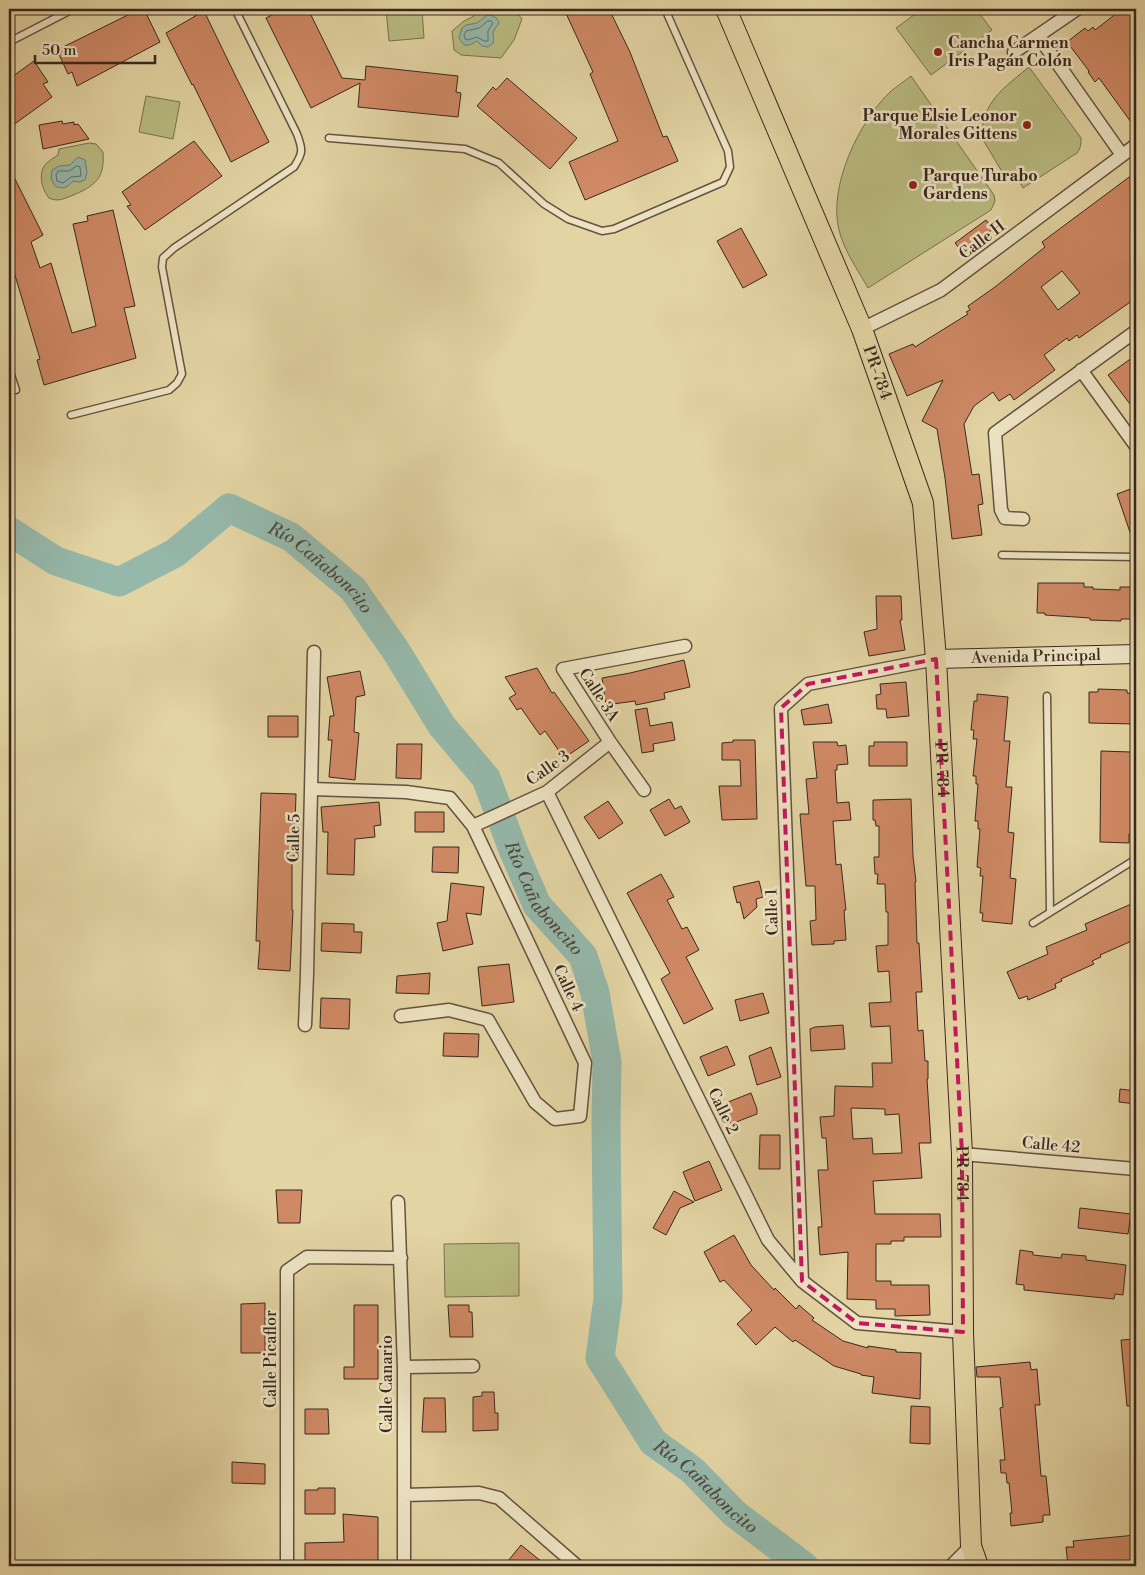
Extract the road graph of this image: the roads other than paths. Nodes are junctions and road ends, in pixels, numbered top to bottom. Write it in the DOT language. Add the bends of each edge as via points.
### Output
graph roads {
  1 [pos="73,9"];
  2 [pos="235,9"];
  3 [pos="664,9"];
  4 [pos="726,9"];
  5 [pos="1076,9"];
  6 [pos="1038,37"];
  7 [pos="9,42"];
  8 [pos="1014,52"];
  9 [pos="329,138"];
  10 [pos="1136,145"];
  11 [pos="1122,155"];
  12 [pos="862,329"];
  13 [pos="1136,331"];
  14 [pos="9,369"];
  15 [pos="1081,370"];
  16 [pos="16,390"];
  17 [pos="71,416"];
  18 [pos="1136,446"];
  19 [pos="1023,519"];
  20 [pos="1002,555"];
  21 [pos="1136,557"];
  22 [pos="685,646"];
  23 [pos="314,652"];
  24 [pos="1136,654"];
  25 [pos="936,660"];
  26 [pos="1047,696"];
  27 [pos="610,742"];
  28 [pos="311,789"];
  29 [pos="644,790"];
  30 [pos="547,792"];
  31 [pos="473,826"];
  32 [pos="1136,859"];
  33 [pos="1050,912"];
  34 [pos="1033,923"];
  35 [pos="401,1016"];
  36 [pos="305,1025"];
  37 [pos="962,1154"];
  38 [pos="1136,1169"];
  39 [pos="398,1202"];
  40 [pos="401,1258"];
  41 [pos="802,1281"];
  42 [pos="962,1332"];
  43 [pos="473,1366"];
  44 [pos="404,1367"];
  45 [pos="404,1495"];
  46 [pos="970,1546"];
  47 [pos="288,1566"];
  48 [pos="404,1566"];
  49 [pos="577,1566"];
  50 [pos="951,1566"];
  51 [pos="978,1566"];
  1 -- 7 [label="lane"];
  2 -- 17 [label="lane" via="297,134 302,155 294,167 163,258 182,374 177,383 169,390"];
  3 -- 9 [label="lane" via="728,151 730,167 723,182 614,229 602,231 568,220 544,204 499,163 465,149"];
  4 -- 12 [label="main road, PR-784 / PR-784"];
  5 -- 6 [label="street"];
  6 -- 8 [label="street"];
  6 -- 11 [label="street"];
  10 -- 11 [label="street, Calle H"];
  11 -- 12 [label="street, Calle H" via="941,290"];
  12 -- 25 [label="main road, PR-784 / PR-784" via="923,503"];
  13 -- 15 [label="street"];
  14 -- 16 [label="lane"];
  15 -- 18 [label="street"];
  15 -- 19 [label="street" via="995,433 1001,510 1005,518"];
  20 -- 21 [label="lane"];
  22 -- 27 [label="street, Calle 3A" via="563,669"];
  23 -- 28 [label="street, Calle 5"];
  24 -- 25 [label="street, Avenida Principal"];
  25 -- 37 [label="main road, PR-784 / PR-784"];
  25 -- 41 [label="street, Calle 1" via="808,684 780,708"];
  26 -- 33 [label="lane"];
  27 -- 29 [label="street, Calle 3A"];
  27 -- 30 [label="street, Calle 3"];
  28 -- 31 [label="street, Calle 4" via="406,792 450,798"];
  28 -- 36 [label="street, Calle 5"];
  30 -- 31 [label="street, Calle 3"];
  30 -- 41 [label="street, Calle 2" via="768,1240"];
  31 -- 35 [label="street, Calle 4" via="586,1063 580,1116 555,1118 535,1102 488,1020 449,1010"];
  32 -- 33 [label="lane"];
  33 -- 34 [label="lane"];
  37 -- 38 [label="street, Calle 42"];
  37 -- 42 [label="main road, PR-784 / PR-784"];
  39 -- 40 [label="street, Calle Canario"];
  40 -- 44 [label="street, Calle Canario"];
  40 -- 47 [label="street, Calle Picaflor" via="307,1257 287,1272"];
  41 -- 42 [label="street, Calle 2" via="856,1323"];
  42 -- 46 [label="main road, PR-784 / PR-784"];
  43 -- 44 [label="street"];
  44 -- 45 [label="street, Calle Canario"];
  45 -- 48 [label="street, Calle Canario"];
  45 -- 49 [label="street" via="478,1493 500,1498"];
  46 -- 50 [label="street"];
  46 -- 51 [label="main road, PR-784 / PR-784"];
}
